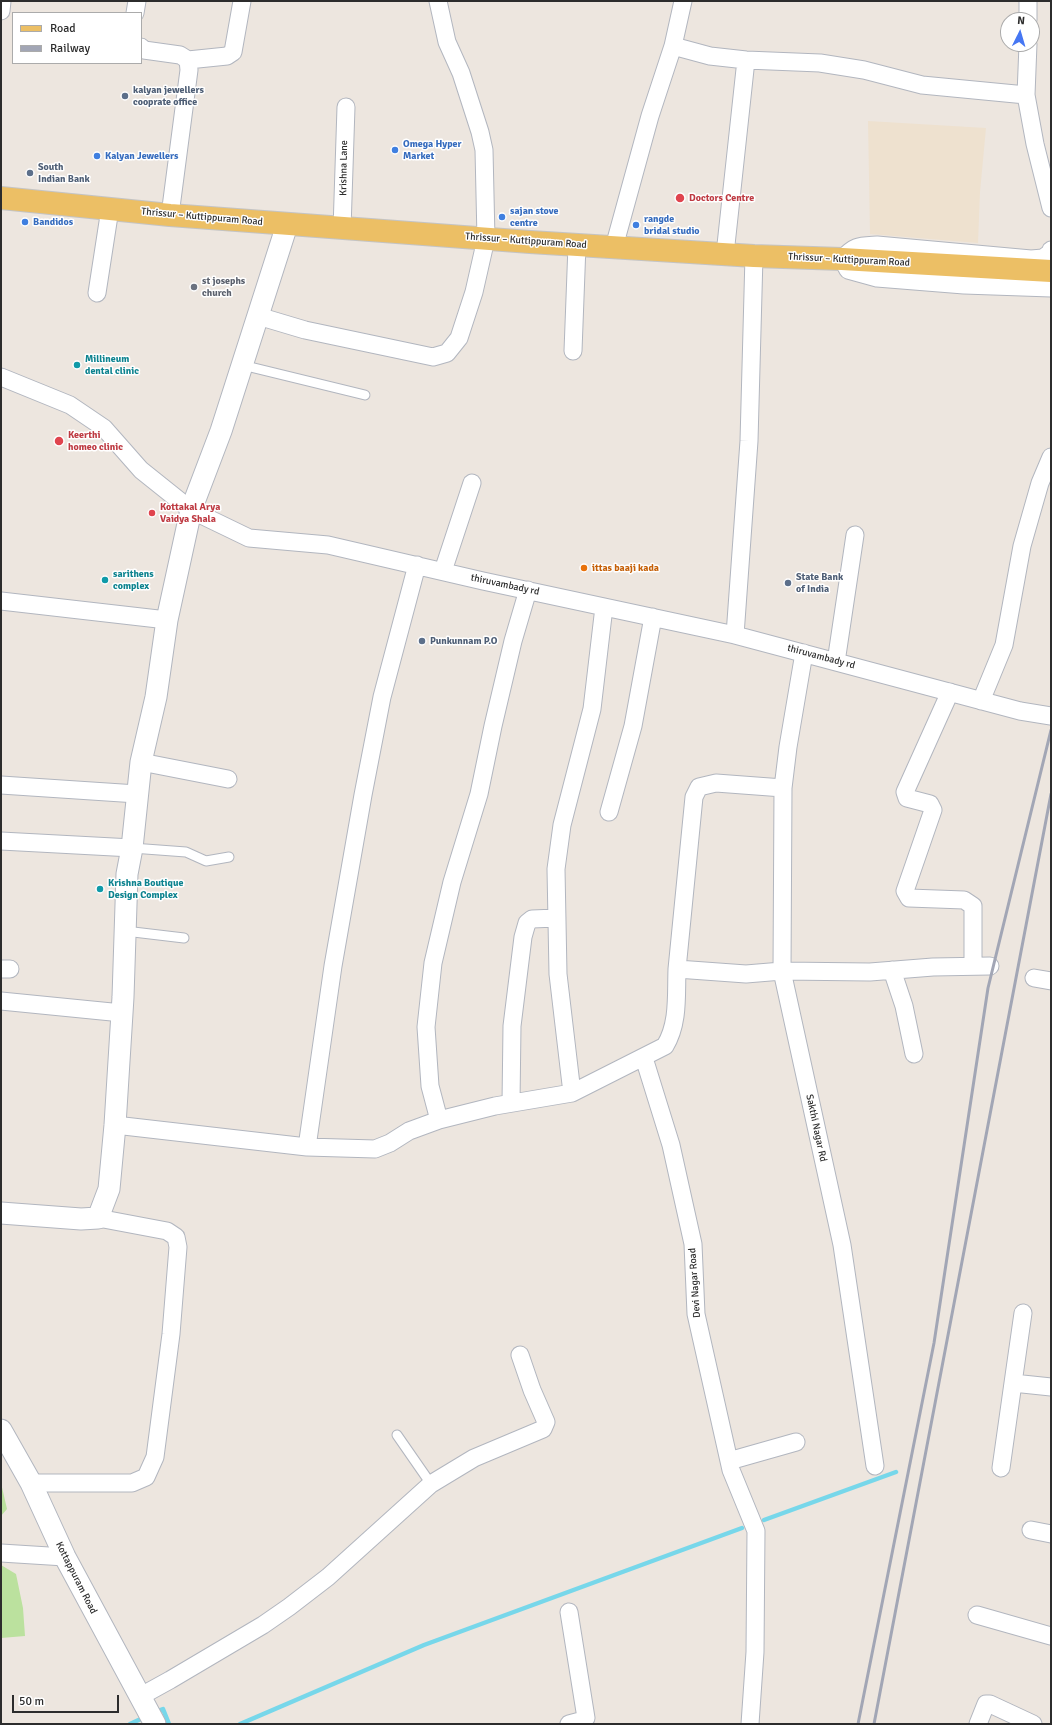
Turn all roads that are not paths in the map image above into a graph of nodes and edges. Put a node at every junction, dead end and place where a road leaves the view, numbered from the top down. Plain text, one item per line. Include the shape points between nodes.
1 (2, 1) edge
2 (137, 1) edge
3 (242, 1) edge
4 (438, 1) edge
5 (683, 1) edge
6 (1028, 1) edge
7 (1, 11) edge
8 (135, 12) edge
9 (1028, 12) edge
10 (673, 46) junction
11 (142, 48) edge
12 (1028, 52) edge
13 (188, 60) junction
14 (746, 60) junction
15 (1026, 95) junction
16 (346, 106) dead end
17 (1, 198) edge
18 (1051, 208) edge
19 (110, 209) junction
20 (170, 215) junction
21 (287, 225) junction
22 (342, 228) junction
23 (486, 238) junction
24 (577, 245) junction
25 (614, 247) junction
26 (725, 254) junction
27 (754, 256) junction
28 (1051, 257) edge
29 (842, 259) junction
30 (1051, 288) edge
31 (97, 293) dead end
32 (258, 316) junction
33 (573, 352) dead end
34 (242, 365) junction
35 (1, 377) edge
36 (364, 395) dead end
37 (1051, 457) edge
38 (472, 483) dead end
39 (191, 510) junction
40 (855, 535) dead end
41 (416, 565) junction
42 (443, 571) junction
43 (528, 590) junction
44 (1, 601) edge
45 (604, 607) junction
46 (653, 617) junction
47 (167, 620) junction
48 (735, 635) junction
49 (804, 653) junction
50 (836, 662) junction
51 (950, 692) junction
52 (981, 701) junction
53 (1051, 716) edge
54 (142, 762) junction
55 (228, 779) dead end
56 (1, 785) edge
57 (783, 788) junction
58 (137, 794) junction
59 (609, 812) dead end
60 (1, 841) edge
61 (132, 848) junction
62 (229, 857) dead end
63 (557, 918) junction
64 (125, 931) junction
65 (184, 938) dead end
66 (677, 969) junction
67 (892, 970) junction
68 (782, 971) junction
69 (1034, 978) dead end
70 (1051, 981) edge
71 (1, 1001) edge
72 (122, 1013) junction
73 (914, 1054) dead end
74 (644, 1058) junction
75 (572, 1093) junction
76 (511, 1103) junction
77 (439, 1120) junction
78 (115, 1125) junction
79 (307, 1146) junction
80 (1, 1213) edge
81 (98, 1218) junction
82 (1023, 1313) dead end
83 (520, 1355) dead end
84 (1013, 1383) junction
85 (1051, 1387) edge
86 (1, 1430) edge
87 (397, 1435) dead end
88 (796, 1442) dead end
89 (729, 1461) junction
90 (875, 1466) dead end
91 (1001, 1468) dead end
92 (31, 1483) junction
93 (431, 1484) junction
94 (1031, 1530) dead end
95 (1051, 1534) edge
96 (1, 1553) edge
97 (65, 1557) junction
98 (569, 1612) dead end
99 (977, 1615) dead end
100 (1051, 1636) edge
101 (150, 1713) edge
102 (569, 1724) edge
103 (750, 1724) edge
104 (978, 1724) edge
105 (1033, 1724) edge

1 - 7 street
2 - 8 street
3 - 13 street via 232,52 227,56
4 - 23 street via 448,42 461,73 484,150
5 - 10 street
6 - 9 street
10 - 14 street via 710,56
10 - 25 street via 650,116
11 - 13 street via 180,55
12 - 15 street
13 - 20 street via 189,70
14 - 15 street via 820,63 864,70 922,85
14 - 26 street
15 - 18 street
16 - 22 street, Krishna Lane
17 - 19 main road, Thrissur – Kuttippuram Road
19 - 20 main road, Thrissur – Kuttippuram Road
19 - 31 street
20 - 21 main road, Thrissur – Kuttippuram Road
21 - 22 main road, Thrissur – Kuttippuram Road
21 - 32 street
22 - 23 main road, Thrissur – Kuttippuram Road
23 - 24 main road, Thrissur – Kuttippuram Road
23 - 32 street via 474,292 459,338 447,353 433,357 306,330
24 - 25 main road, Thrissur – Kuttippuram Road
24 - 33 street
25 - 26 main road, Thrissur – Kuttippuram Road
26 - 27 main road, Thrissur – Kuttippuram Road
27 - 29 main road, Thrissur – Kuttippuram Road
27 - 48 street via 749,441
28 - 29 main road, Thrissur – Kuttippuram Road via 1022,269
28 - 29 street via 1031,258 877,245 851,249
29 - 30 street via 848,270 877,278
32 - 34 street
34 - 36 lane
34 - 39 street via 221,431
35 - 39 street, thiruvambady rd via 70,405 104,428 141,470
37 - 52 street via 1040,483 1022,546 1004,645
38 - 42 street
39 - 41 street, thiruvambady rd via 249,538 328,545
39 - 47 street
40 - 50 street
41 - 42 street, thiruvambady rd
41 - 79 street via 382,697 363,796 332,966
42 - 43 street, thiruvambady rd
43 - 45 street, thiruvambady rd
43 - 77 street via 513,641 479,794 452,882 433,963 426,1027 430,1086
44 - 47 street
45 - 46 street, thiruvambady rd
45 - 63 street via 592,709 562,825 556,869
46 - 48 street, thiruvambady rd
46 - 59 street via 633,726
47 - 54 street via 156,697
48 - 49 street, thiruvambady rd
49 - 50 street, thiruvambady rd
49 - 57 street, Sakthi Nagar Rd
50 - 51 street, thiruvambady rd
51 - 52 street, thiruvambady rd
51 - 67 street via 905,792 907,798 930,804 933,810 905,891 909,898 964,900 973,906 982,966
52 - 53 street, thiruvambady rd
54 - 55 street
54 - 58 street
56 - 58 street
57 - 66 street via 716,782 699,787 694,797
57 - 68 street, Sakthi Nagar Rd
58 - 61 street
60 - 61 street
61 - 62 lane via 186,852 206,861
61 - 64 street via 127,874
63 - 75 street via 558,974
63 - 76 street via 532,919 527,923 523,937 512,1026
64 - 65 lane
64 - 72 street
66 - 68 street via 746,974
66 - 74 street via 676,1017 671,1037 665,1046
67 - 68 street
67 - 73 street via 904,1006
68 - 90 street, Sakthi Nagar Rd via 842,1245
69 - 70 street
71 - 72 street
72 - 78 street
74 - 75 street
74 - 89 street, Devi Nagar Road via 671,1144 693,1244 696,1314
75 - 76 street
76 - 77 street
77 - 79 street via 409,1131 375,1149
78 - 79 street
78 - 81 street via 109,1189
80 - 81 street
81 - 92 street via 167,1231 176,1237 178,1247 171,1334 155,1457 146,1477 132,1483
82 - 84 street
83 - 93 street via 546,1426 527,1437 474,1458
84 - 85 street
84 - 91 street
86 - 92 street, Kottappuram Road
87 - 93 lane
88 - 89 street
89 - 103 street, Devi Nagar Road via 756,1531 755,1652
92 - 97 street, Kottappuram Road
93 - 101 street via 328,1577 289,1607 170,1680
94 - 95 street
96 - 97 street
97 - 101 street, Kottappuram Road
98 - 102 street via 586,1718
99 - 100 street
104 - 105 street via 986,1704 990,1704

